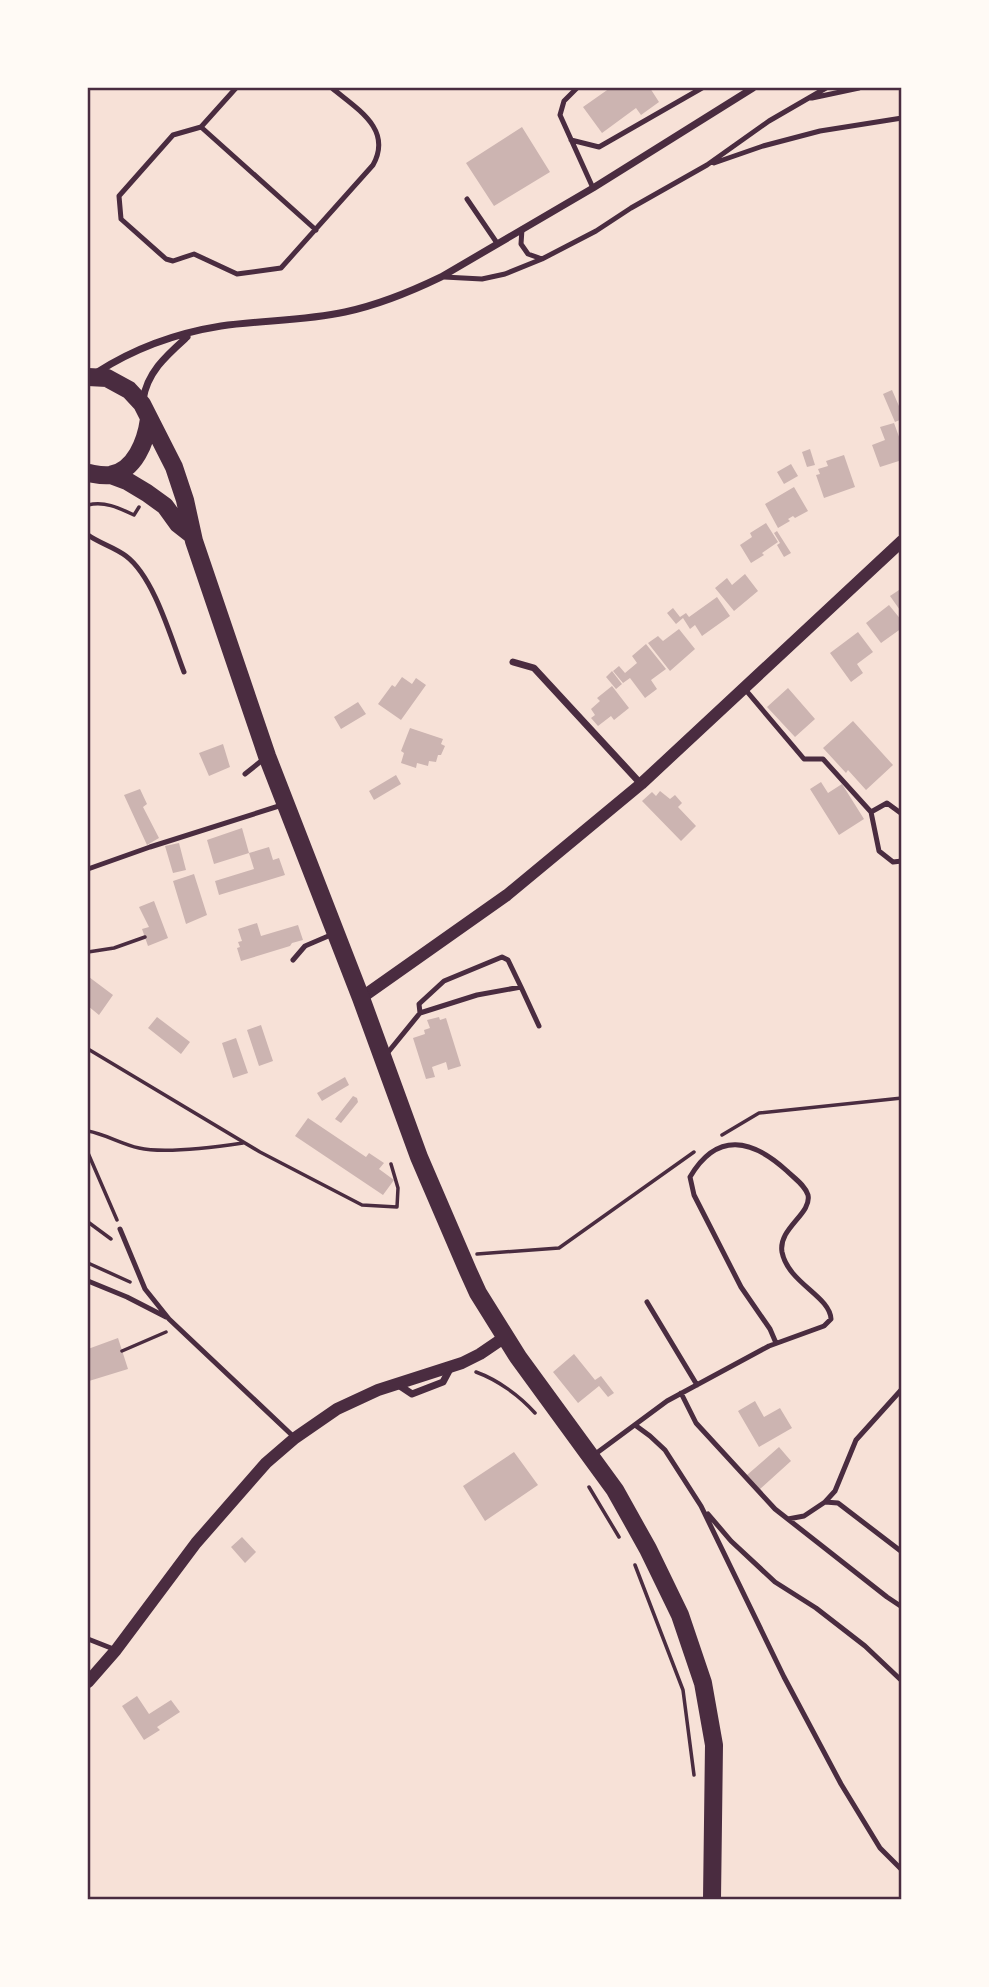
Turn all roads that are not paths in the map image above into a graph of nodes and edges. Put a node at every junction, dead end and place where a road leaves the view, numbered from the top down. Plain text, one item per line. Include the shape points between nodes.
1 (236, 88) edge
2 (332, 88) edge
3 (577, 88) edge
4 (702, 88) edge
5 (753, 88) edge
6 (826, 88) edge
7 (859, 88) edge
8 (805, 100) junction
9 (901, 118) edge
10 (201, 127) junction
11 (571, 140) junction
12 (707, 165) junction
13 (593, 188) junction
14 (467, 199) dead end
15 (522, 228) junction
16 (316, 230) junction
17 (497, 243) junction
18 (542, 259) junction
19 (440, 277) junction
20 (190, 334) junction
21 (89, 377) edge
22 (145, 412) junction
23 (88, 473) edge
24 (111, 475) junction
25 (88, 535) edge
26 (192, 535) junction
27 (901, 541) edge
28 (513, 662) dead end
29 (184, 671) dead end
30 (744, 688) junction
31 (267, 755) junction
32 (244, 774) dead end
33 (641, 784) junction
34 (285, 804) junction
35 (871, 813) junction
36 (901, 814) edge
37 (901, 861) edge
38 (88, 869) edge
39 (336, 933) junction
40 (293, 960) dead end
41 (521, 987) junction
42 (361, 998) junction
43 (420, 1013) junction
44 (539, 1026) dead end
45 (383, 1059) junction
46 (120, 1229) road end
47 (88, 1281) edge
48 (647, 1302) dead end
49 (169, 1318) junction
50 (505, 1337) junction
51 (776, 1343) junction
52 (697, 1385) junction
53 (901, 1389) edge
54 (681, 1393) junction
55 (635, 1425) junction
56 (295, 1438) junction
57 (592, 1456) junction
58 (825, 1502) junction
59 (701, 1506) junction
60 (788, 1519) junction
61 (901, 1552) edge
62 (901, 1607) edge
63 (88, 1639) edge
64 (116, 1650) junction
65 (901, 1681) edge
66 (88, 1682) edge
67 (901, 1870) edge
68 (712, 1899) edge

1 - 10 lane
2 - 16 lane via 376,128 380,153
3 - 11 lane via 564,101 560,115
4 - 11 lane via 599,147
5 - 13 street
6 - 8 lane
7 - 8 lane
8 - 12 lane
9 - 12 lane via 820,131
10 - 16 lane
10 - 16 lane via 173,135 119,196 121,219 160,254 173,261 194,254 237,274 281,268
11 - 13 lane
12 - 18 lane
13 - 15 street
14 - 17 lane
15 - 17 street
15 - 18 lane via 521,244 528,254
17 - 19 street
18 - 19 lane via 505,274
19 - 20 street via 381,303 344,312
20 - 21 street via 118,359
20 - 22 street via 156,367 146,386
21 - 22 highway via 107,378 129,390
22 - 24 highway via 147,434 141,448
22 - 26 highway via 174,467
23 - 24 highway
24 - 26 highway via 148,493
25 - 29 lane via 126,556 143,575
26 - 31 highway
27 - 30 street
28 - 33 street via 534,668
30 - 33 street
30 - 35 lane via 804,758 823,759
31 - 32 lane
31 - 34 highway
33 - 42 street via 507,895
34 - 38 lane
34 - 39 highway
35 - 36 lane via 887,803
35 - 37 lane via 879,851 893,862
39 - 40 lane via 305,946
39 - 42 highway
41 - 43 lane
41 - 43 lane via 502,957 444,981 419,1004
41 - 44 lane
42 - 45 highway
43 - 45 lane
45 - 50 highway via 468,1271
46 - 49 lane via 145,1289
47 - 49 lane
48 - 52 lane
49 - 56 lane
50 - 56 street via 480,1354 337,1409
50 - 57 highway
51 - 51 lane via 824,1326 831,1319 826,1304 799,1282 782,1252 783,1240 808,1202 807,1193 762,1152 728,1144 699,1162 690,1177 694,1195
51 - 52 lane
52 - 54 lane
53 - 58 lane via 856,1440 835,1491
54 - 55 lane
54 - 60 lane via 696,1423
55 - 57 lane
55 - 59 lane via 665,1450
56 - 64 street via 196,1543
57 - 68 highway via 648,1549 680,1615 703,1683 714,1745
58 - 60 lane via 804,1516
58 - 61 lane via 838,1503
59 - 65 lane via 775,1582 866,1646
59 - 67 lane via 841,1784 880,1849
60 - 62 lane
63 - 64 lane
64 - 66 street

